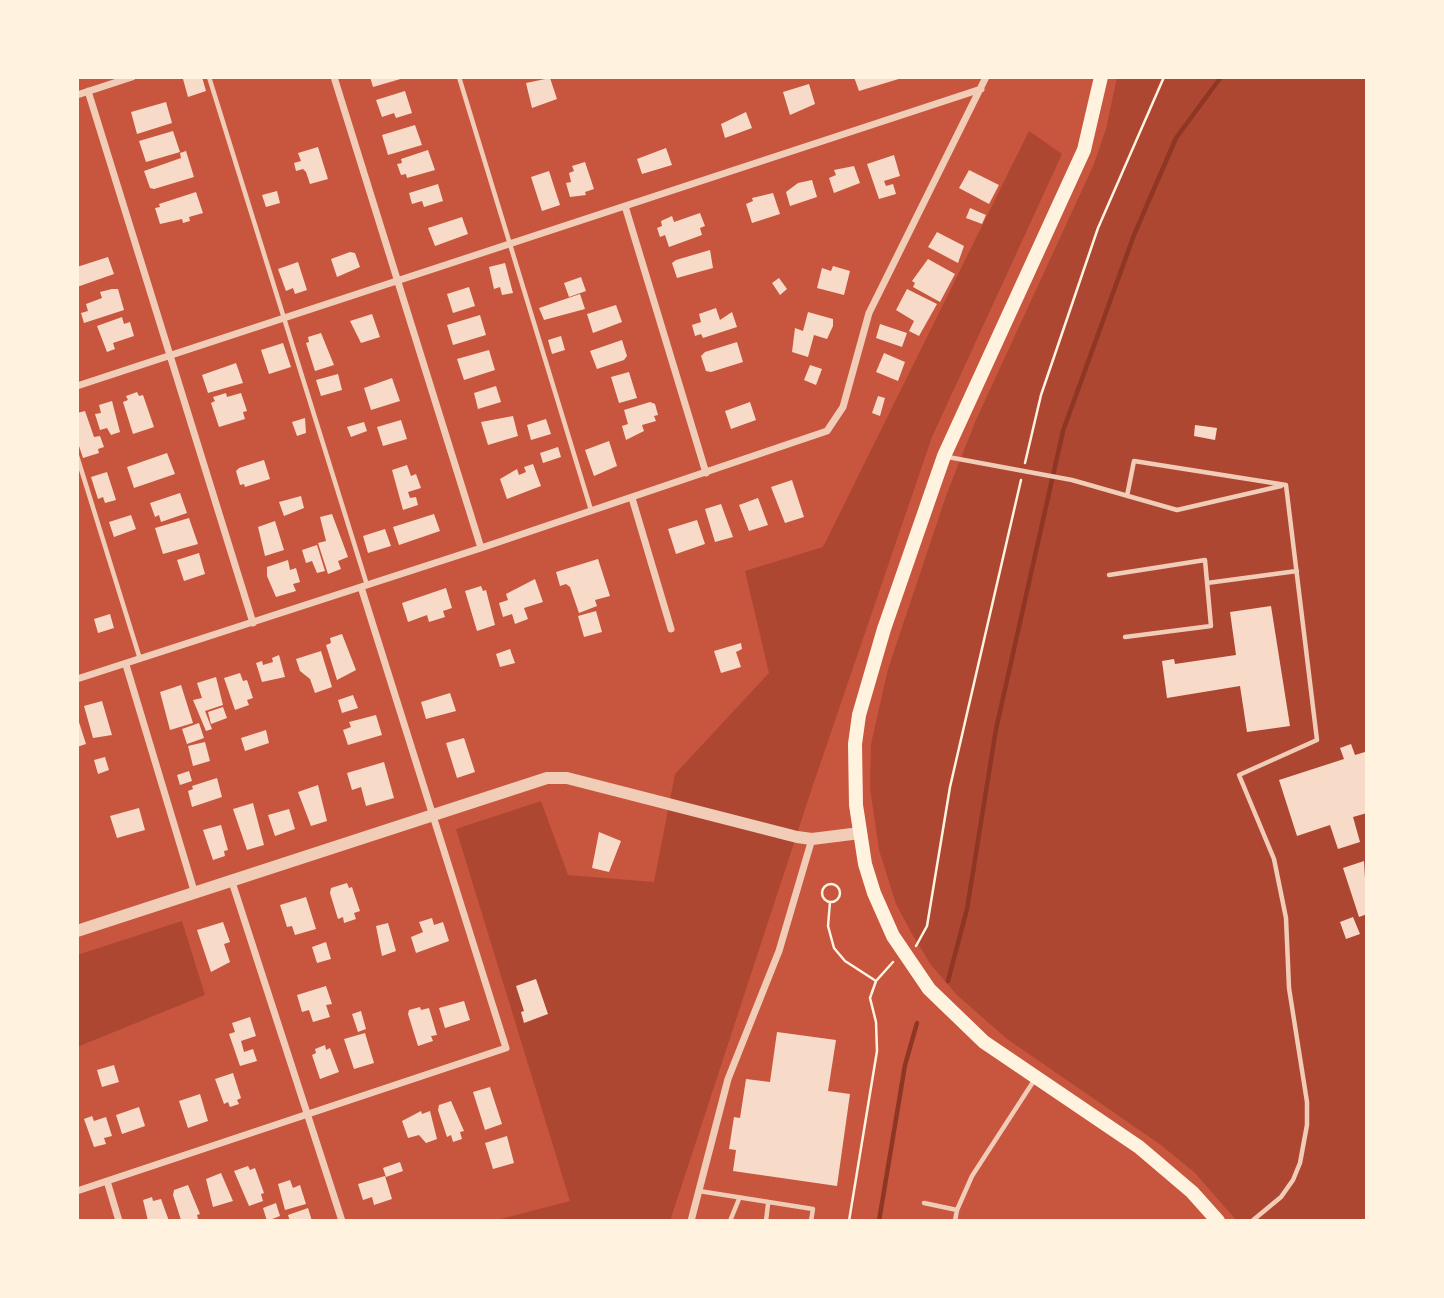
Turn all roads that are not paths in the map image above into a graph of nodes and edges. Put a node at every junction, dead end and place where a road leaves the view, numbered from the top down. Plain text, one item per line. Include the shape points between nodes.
1 (132, 77) edge
2 (209, 77) edge
3 (334, 77) edge
4 (459, 77) edge
5 (986, 77) edge
6 (1101, 77) edge
7 (981, 89) junction
8 (88, 91) junction
9 (77, 95) edge
10 (625, 206) junction
11 (512, 242) junction
12 (396, 280) junction
13 (282, 318) junction
14 (171, 356) junction
15 (77, 386) edge
16 (77, 456) edge
17 (944, 456) junction
18 (706, 473) junction
19 (1286, 485) junction
20 (1127, 496) junction
21 (632, 498) junction
22 (592, 511) junction
23 (481, 548) junction
24 (1297, 571) junction
25 (1109, 575) dead end
26 (1207, 583) junction
27 (364, 586) junction
28 (253, 623) junction
29 (671, 629) dead end
30 (1125, 638) dead end
31 (140, 660) junction
32 (125, 665) junction
33 (77, 679) edge
34 (432, 817) junction
35 (860, 833) junction
36 (812, 839) junction
37 (232, 883) junction
38 (195, 894) junction
39 (77, 931) edge
40 (1036, 1078) junction
41 (309, 1116) junction
42 (107, 1181) junction
43 (77, 1191) edge
44 (698, 1191) junction
45 (739, 1199) junction
46 (924, 1203) dead end
47 (768, 1204) junction
48 (957, 1210) junction
49 (119, 1221) edge
50 (342, 1221) edge
51 (691, 1221) edge
52 (730, 1221) edge
53 (766, 1221) edge
54 (811, 1221) edge
55 (955, 1221) edge
56 (1218, 1221) edge
57 (1252, 1221) edge

1 - 8 street
2 - 13 lane
3 - 12 street
4 - 11 lane
5 - 7 street
6 - 17 main road via 1084,150
7 - 10 street
7 - 18 street via 869,313 843,407 832,426 818,435
8 - 9 street
8 - 14 street
10 - 11 street
10 - 18 street
11 - 12 street
11 - 22 lane
12 - 13 street
12 - 23 street
13 - 14 street
13 - 27 lane
14 - 15 street
14 - 28 street
16 - 31 lane
17 - 20 lane via 1072,480
17 - 35 main road via 859,715 855,777
18 - 21 street
19 - 20 lane via 1177,509
19 - 20 lane via 1133,461
19 - 24 lane
21 - 22 street
21 - 29 street
22 - 23 street
23 - 27 street
24 - 26 lane
24 - 57 lane via 1317,740 1239,775 1275,859 1286,918 1289,988 1307,1125 1293,1181 1281,1198
25 - 26 lane via 1205,560
26 - 30 lane via 1211,626
27 - 28 street
27 - 34 street
28 - 31 street
31 - 32 street
32 - 33 street
32 - 38 street
34 - 36 street via 540,780 567,778
34 - 37 street
34 - 41 street via 506,1048
35 - 36 street
35 - 40 main road via 874,892 911,964 966,1027
36 - 44 street via 779,951 728,1079
37 - 38 street
37 - 41 street
38 - 39 street
40 - 48 lane via 972,1176
40 - 56 main road via 1139,1147
41 - 42 street
41 - 50 street
42 - 43 street
42 - 49 street
44 - 45 lane
44 - 51 street
45 - 47 lane
45 - 52 lane
46 - 48 lane
47 - 53 lane
47 - 54 lane via 813,1209
48 - 55 lane

